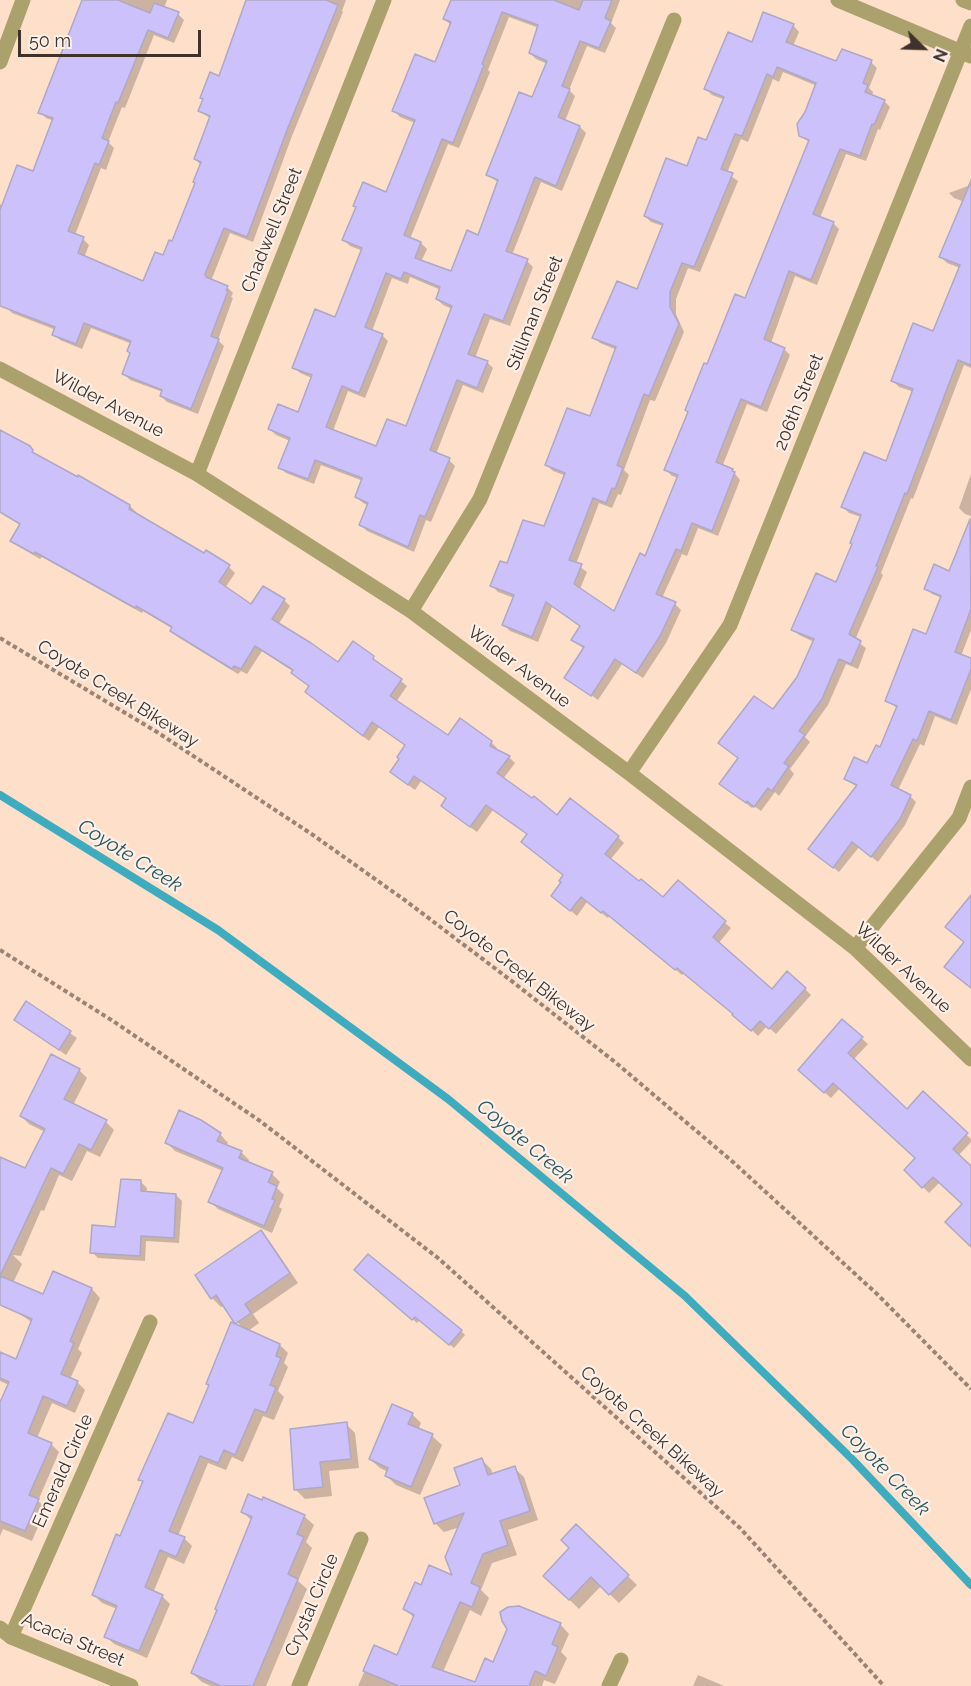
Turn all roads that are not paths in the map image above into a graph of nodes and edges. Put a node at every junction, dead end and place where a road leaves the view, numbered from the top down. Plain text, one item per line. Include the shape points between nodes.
1 (23, 0) edge
2 (384, 0) edge
3 (838, 0) edge
4 (963, 0) edge
5 (971, 3) edge
6 (674, 20) dead end
7 (971, 26) edge
8 (966, 54) edge
9 (0, 62) edge
10 (0, 369) edge
11 (196, 474) junction
12 (411, 611) junction
13 (629, 773) junction
14 (971, 787) edge
15 (855, 948) junction
16 (971, 1059) edge
17 (150, 1322) dead end
18 (361, 1539) dead end
19 (6, 1633) edge
20 (621, 1660) dead end
21 (131, 1686) edge
22 (299, 1686) edge
23 (609, 1686) edge

1 - 9 street
2 - 11 street, Chadwell Street
3 - 8 street
4 - 5 street
6 - 12 street, Stillman Street via 480,499
7 - 8 street, 206th Street
8 - 13 street, 206th Street via 730,626
10 - 11 street, Wilder Avenue
11 - 12 street, Wilder Avenue
12 - 13 street, Wilder Avenue
13 - 15 street, Wilder Avenue
14 - 15 street via 959,818
15 - 16 street, Wilder Avenue
17 - 19 street, Emerald Circle
18 - 22 street, Crystal Circle
19 - 21 street, Acacia Street
20 - 23 street

